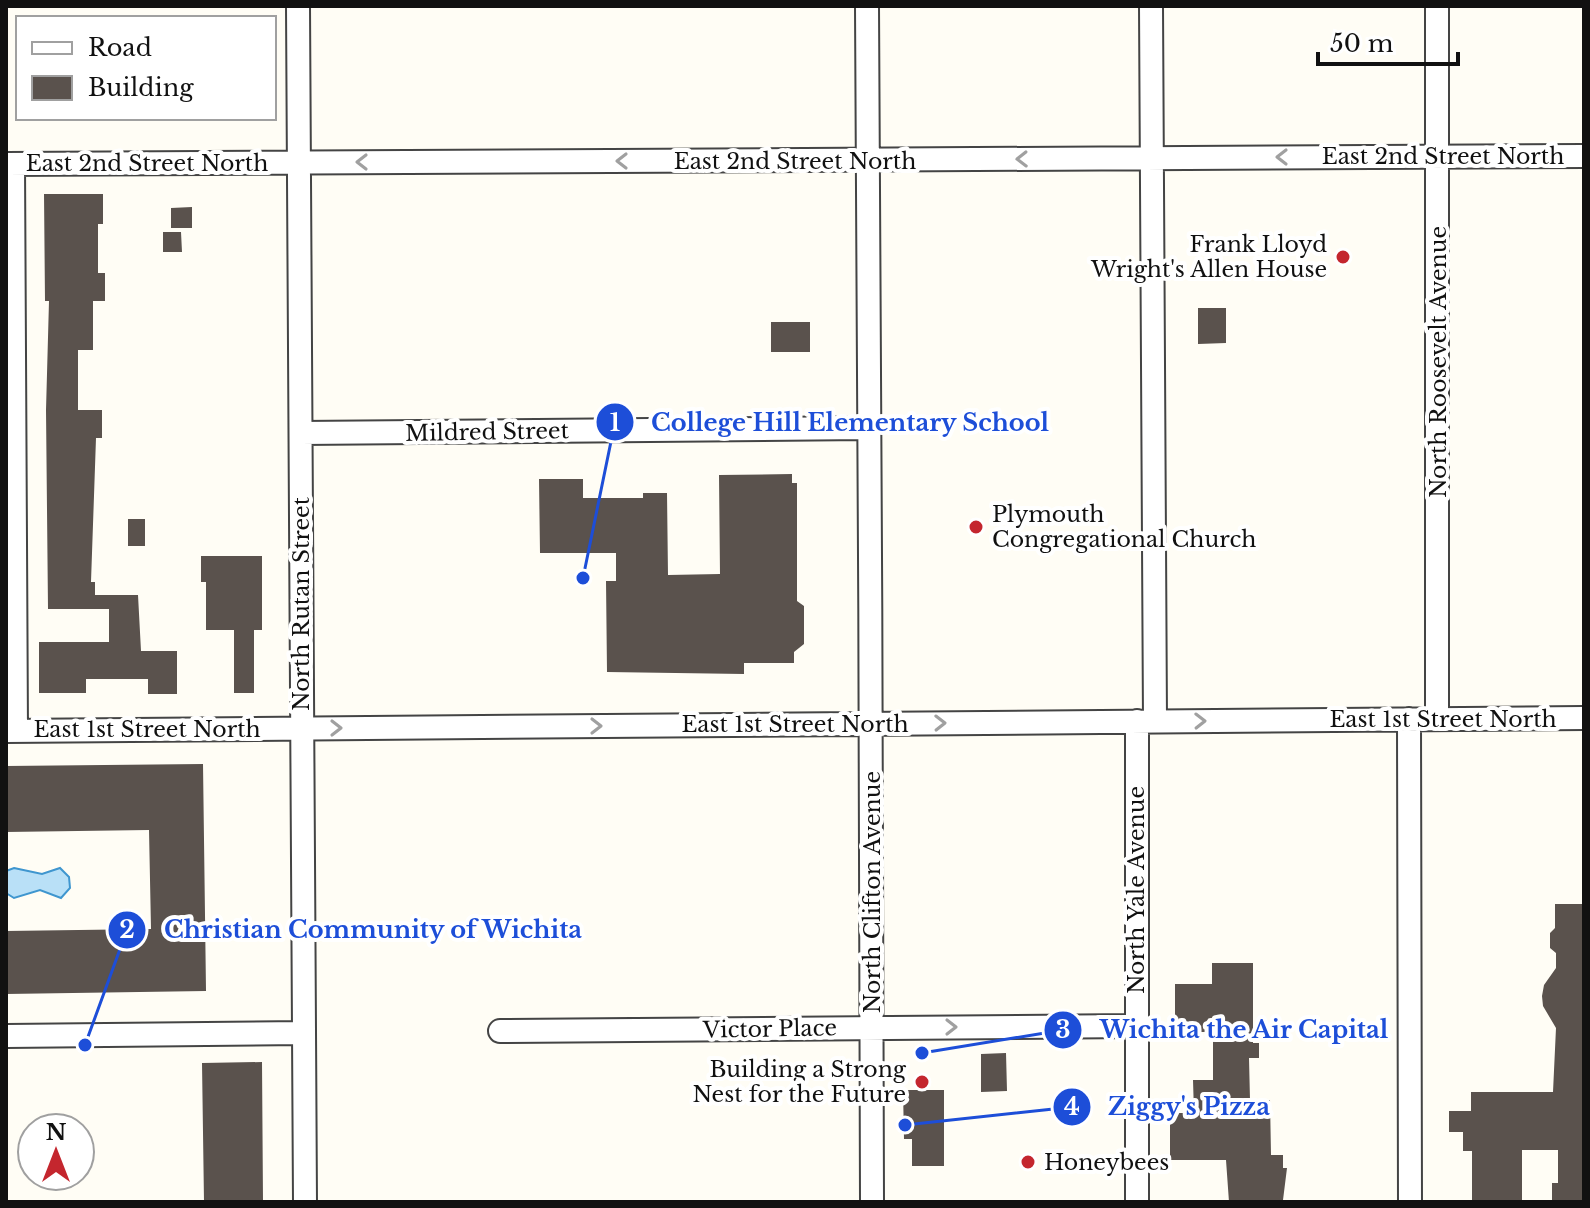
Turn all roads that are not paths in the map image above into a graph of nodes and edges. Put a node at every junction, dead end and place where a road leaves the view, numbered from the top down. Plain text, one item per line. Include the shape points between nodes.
1 (298, 6) edge
2 (867, 6) edge
3 (1151, 6) edge
4 (1437, 6) edge
5 (1438, 156) junction
6 (1584, 156) edge
7 (1153, 158) junction
8 (867, 161) junction
9 (300, 162) junction
10 (9, 164) edge
11 (866, 428) junction
12 (301, 433) junction
13 (1584, 718) edge
14 (1409, 719) junction
15 (1437, 719) junction
16 (1146, 721) junction
17 (871, 723) junction
18 (301, 728) junction
19 (11, 731) edge
20 (1135, 1026) junction
21 (873, 1027) junction
22 (500, 1031) dead end
23 (303, 1033) junction
24 (6, 1036) edge
25 (305, 1202) edge
26 (872, 1202) edge
27 (1137, 1202) edge
28 (1410, 1202) edge

1 - 9 street, North Rutan Street
2 - 8 street, North Clifton Avenue
3 - 7 street, North Yale Avenue
4 - 5 street, North Roosevelt Avenue
5 - 6 street, East 2nd Street North
5 -> 7 street, East 2nd Street North
5 - 15 street, North Roosevelt Avenue
7 -> 8 street, East 2nd Street North
7 - 16 street, North Yale Avenue
8 -> 9 street, East 2nd Street North
8 - 11 street, North Clifton Avenue
9 - 10 street, East 2nd Street North
9 - 12 street, North Rutan Street
10 - 19 street
11 - 12 street, Mildred Street
11 - 17 street, North Clifton Avenue
12 - 18 street, North Rutan Street
13 - 15 street, East 1st Street North
14 - 15 street, East 1st Street North
16 -> 14 street, East 1st Street North
14 - 28 street
17 -> 16 street, East 1st Street North
16 - 20 street, North Yale Avenue
18 -> 17 street, East 1st Street North
17 - 21 street, North Clifton Avenue
18 - 19 street, East 1st Street North
18 - 23 street, North Rutan Street
21 -> 20 street, Victor Place
20 - 27 street, North Yale Avenue
21 - 22 street, Victor Place
21 - 26 street, North Clifton Avenue
23 - 24 street
23 - 25 street, North Rutan Street

